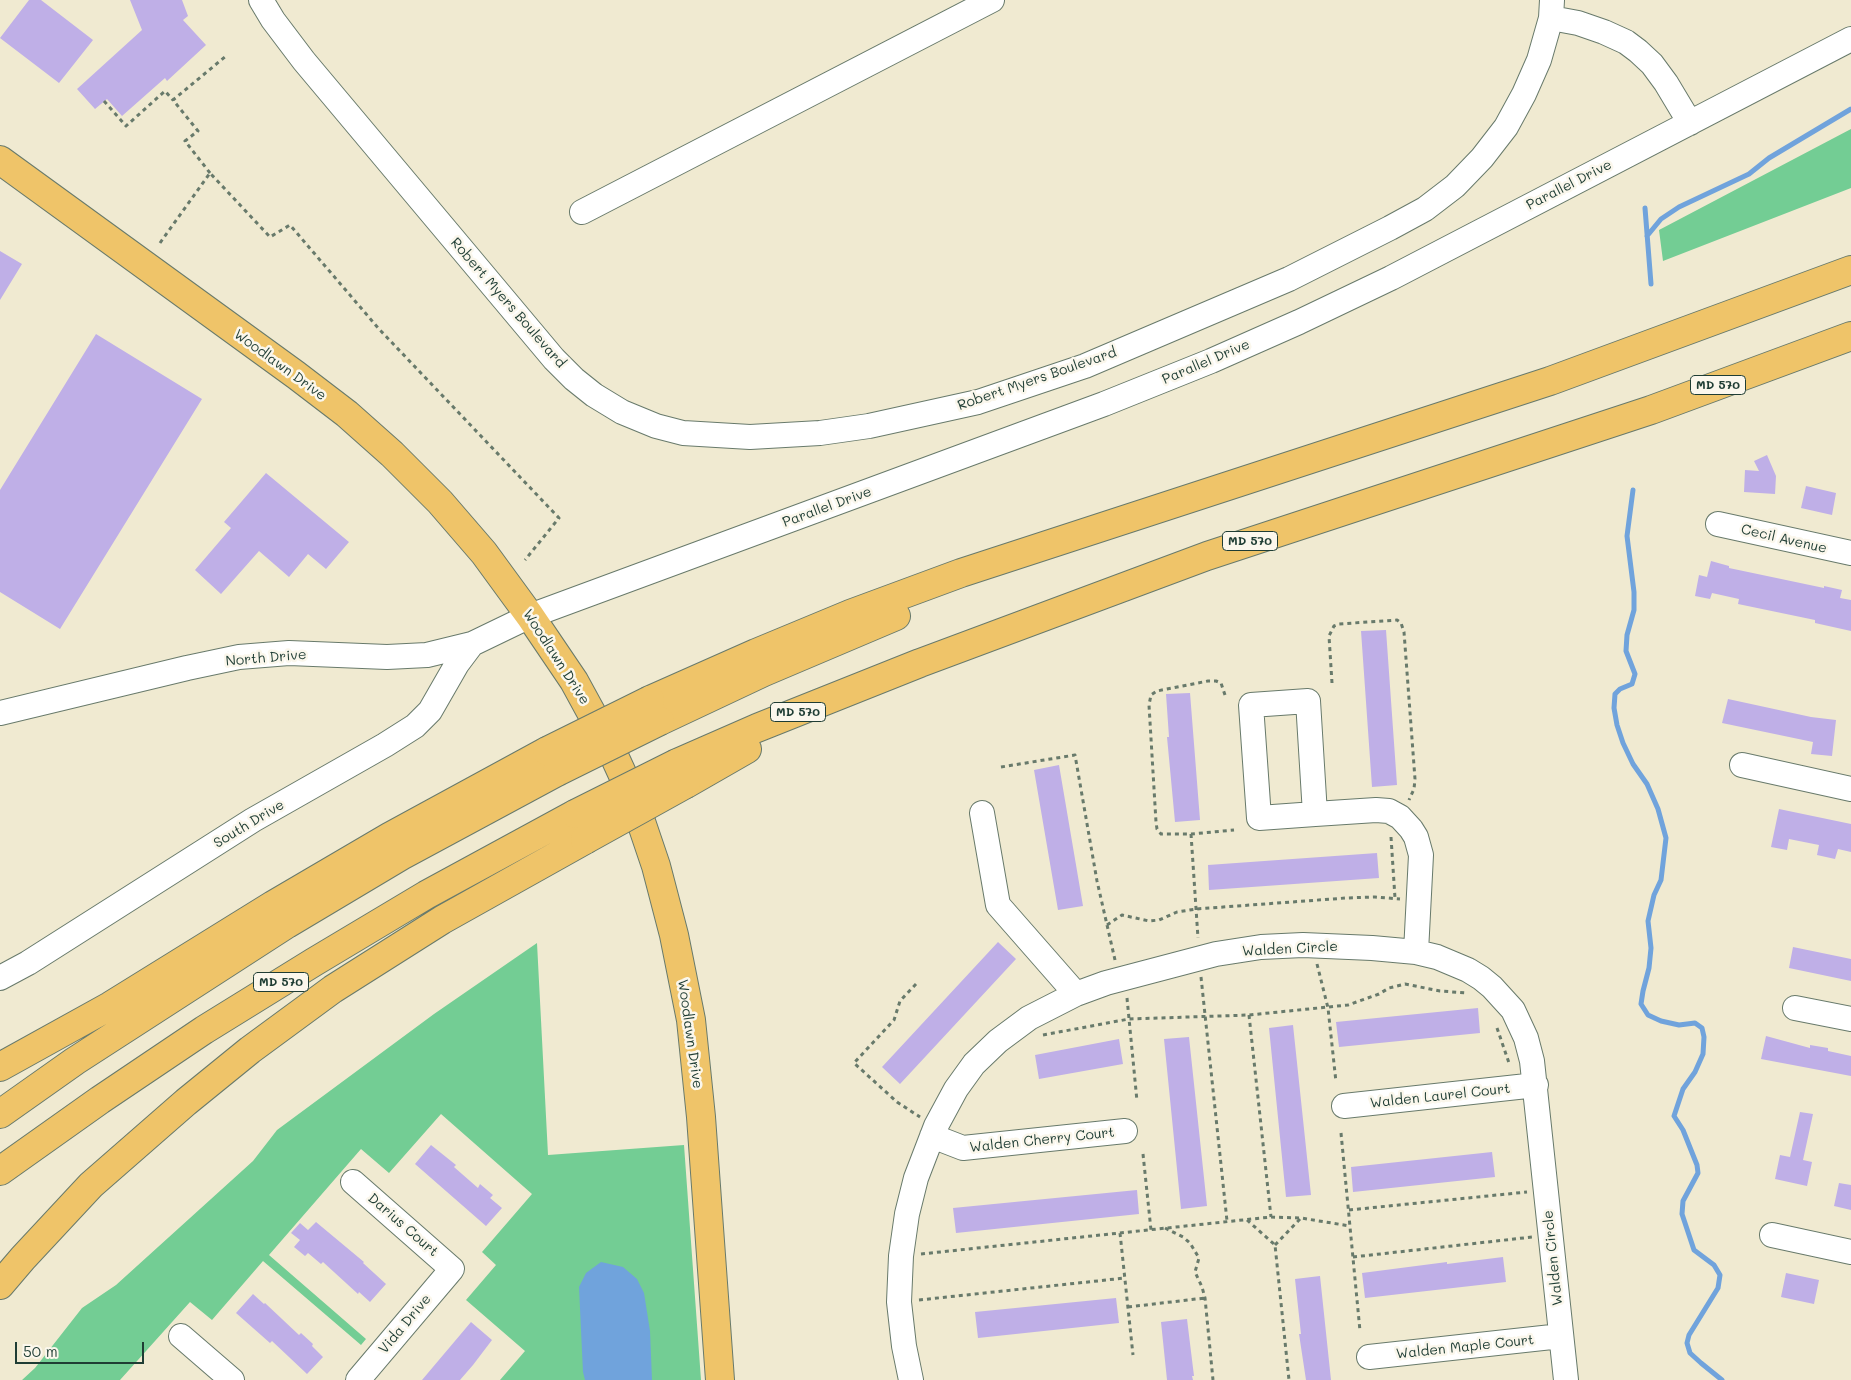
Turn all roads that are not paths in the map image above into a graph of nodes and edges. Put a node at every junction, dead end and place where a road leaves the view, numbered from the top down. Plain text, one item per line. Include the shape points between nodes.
1 (261, 0) edge
2 (992, 0) edge
3 (1551, 9) edge
4 (1851, 39) edge
5 (1690, 123) junction
6 (0, 160) edge
7 (582, 212) dead end
8 (1851, 270) edge
9 (1851, 336) edge
10 (1718, 524) dead end
11 (1851, 553) edge
12 (530, 616) junction
13 (472, 644) junction
14 (0, 713) edge
15 (552, 762) junction
16 (1742, 765) dead end
17 (682, 773) junction
18 (1851, 789) edge
19 (982, 813) dead end
20 (1315, 814) junction
21 (1416, 952) junction
22 (0, 978) edge
23 (1076, 994) junction
24 (1795, 1008) dead end
25 (1851, 1019) edge
26 (0, 1067) edge
27 (1536, 1086) junction
28 (1344, 1106) dead end
29 (0, 1114) edge
30 (927, 1127) junction
31 (1124, 1131) dead end
32 (0, 1171) edge
33 (353, 1182) dead end
34 (1772, 1235) dead end
35 (1851, 1252) edge
36 (452, 1269) joint
37 (0, 1285) edge
38 (181, 1336) dead end
39 (1562, 1336) junction
40 (1369, 1357) dead end
41 (232, 1380) edge
42 (358, 1380) edge
43 (720, 1380) edge
44 (911, 1380) edge
45 (1566, 1380) edge

1 - 3 street, Robert Myers Boulevard via 304,61 574,379 594,396 656,426 683,433 750,437 869,426 978,402 1094,363 1289,279 1390,228 1425,209 1455,186 1506,127 1539,60
2 - 7 street
3 - 5 street via 1626,42 1638,51 1666,82
4 - 5 street, Parallel Drive
5 - 12 street, Parallel Drive via 1391,278 1211,361 1104,404
6 - 12 main road, Woodlawn Drive via 347,414 440,502 484,553
8 - 15 main road, bridge via 1550,381 1202,494 764,672 655,711
9 - 17 main road, MD 570 via 1651,410 1207,556 920,663 757,728
10 - 11 street, Cecil Avenue
12 - 13 street, North Drive
12 - 43 main road, Woodlawn Drive via 574,681 632,795 656,866 674,935 691,1020 696,1068
13 - 14 street, North Drive via 427,655 387,657 289,653 240,657
13 - 22 street, South Drive via 456,664 430,710 415,726 253,820
15 - 26 main road via 381,842 110,1006
15 - 29 main road via 410,852 286,924 75,1061
16 - 18 street
17 - 32 main road, MD 570, bridge via 575,814 426,895 156,1062
17 - 37 main road, bridge via 585,840 442,920 333,989 250,1050 91,1186
19 - 23 street via 998,905
20 - 20 street via 1308,701 1251,705 1259,818
20 - 21 street via 1389,811 1400,816 1411,829 1420,856
21 - 23 street, Walden Circle via 1326,945 1261,947 1216,954 1122,978
21 - 27 street, Walden Circle via 1468,970 1492,987 1513,1010 1526,1038
23 - 30 street, Walden Circle via 1029,1018 984,1053 942,1112
24 - 25 street
27 - 28 street, Walden Laurel Court
27 - 39 street, Walden Circle
30 - 31 street, Walden Cherry Court via 964,1148
30 - 44 street, Walden Circle via 911,1197 899,1277 900,1321
33 - 36 street, Darius Court
34 - 35 street
36 - 42 street, Vida Drive
38 - 41 street
39 - 40 street, Walden Maple Court
39 - 45 street, Walden Circle

